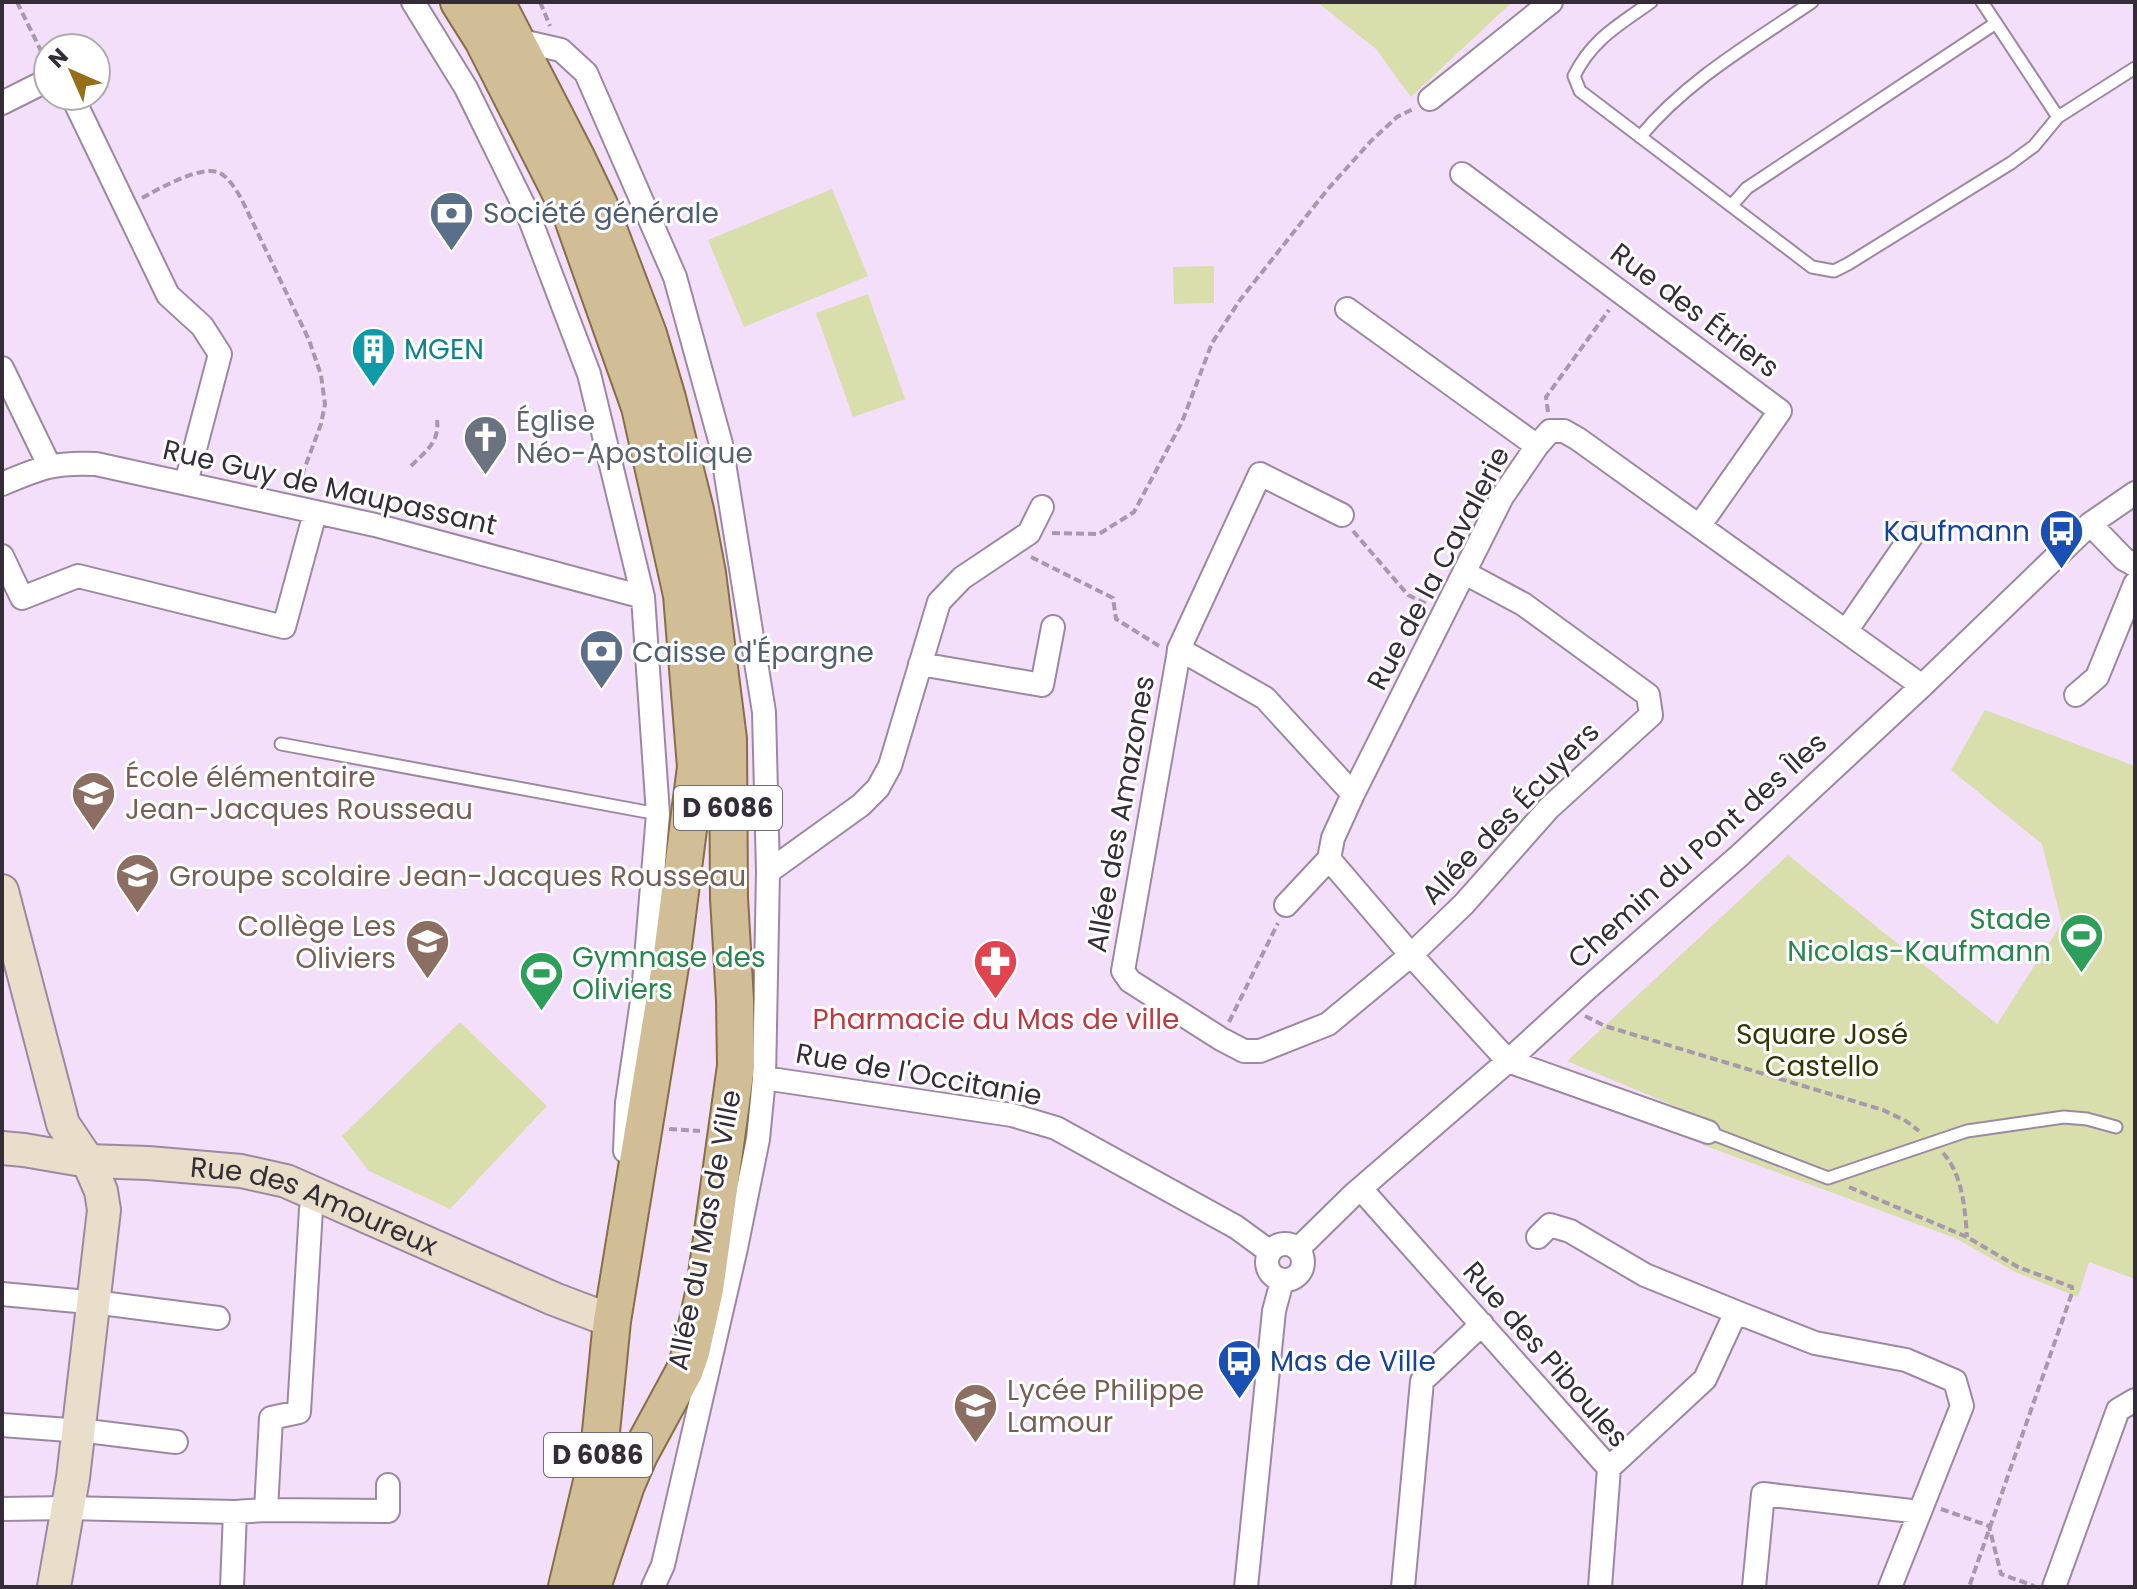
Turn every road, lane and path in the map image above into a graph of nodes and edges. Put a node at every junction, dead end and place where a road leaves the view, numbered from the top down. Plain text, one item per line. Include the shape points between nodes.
1 (17, 2) edge
2 (413, 2) edge
3 (459, 2) edge
4 (496, 2) edge
5 (1551, 2) edge
6 (1651, 2) edge
7 (1812, 2) edge
8 (1982, 2) edge
9 (1996, 23) junction
10 (32, 32) edge
11 (517, 40) junction
12 (2135, 68) edge
13 (32, 88) edge
14 (1430, 99) joint
15 (2, 103) edge
16 (80, 112) edge
17 (2058, 117) junction
18 (1640, 137) junction
19 (1462, 174) dead end
20 (124, 206) junction
21 (1731, 206) junction
22 (1622, 293) junction
23 (1347, 309) dead end
24 (2, 368) edge
25 (437, 420) dead end
26 (1544, 438) junction
27 (49, 465) junction
28 (411, 466) dead end
29 (186, 483) junction
30 (2, 484) edge
31 (2135, 493) edge
32 (290, 507) junction
33 (1042, 507) dead end
34 (315, 513) junction
35 (1342, 515) joint
36 (2090, 524) junction
37 (1700, 525) junction
38 (1913, 534) dead end
39 (1020, 539) junction
40 (2, 556) edge
41 (2135, 565) edge
42 (1465, 573) junction
43 (2135, 584) edge
44 (643, 597) junction
45 (1445, 613) junction
46 (1053, 627) dead end
47 (1846, 631) junction
48 (1178, 653) junction
49 (920, 664) junction
50 (1922, 686) junction
51 (2076, 695) dead end
52 (281, 744) dead end
53 (1353, 794) junction
54 (658, 814) junction
55 (1329, 859) junction
56 (768, 872) junction
57 (2, 891) edge
58 (1286, 905) joint
59 (7, 924) edge
60 (1411, 955) junction
61 (1589, 987) junction
62 (1221, 1039) junction
63 (1508, 1061) junction
64 (764, 1078) junction
65 (2116, 1127) dead end
66 (1708, 1132) joint
67 (728, 1133) junction
68 (1934, 1142) junction
69 (668, 1144) dead end
70 (2, 1148) edge
71 (88, 1161) junction
72 (1828, 1178) junction
73 (1361, 1189) junction
74 (317, 1194) junction
75 (1538, 1237) dead end
76 (1967, 1237) junction
77 (1298, 1249) junction
78 (1270, 1252) junction
79 (1282, 1281) junction
80 (2, 1294) edge
81 (94, 1304) junction
82 (1736, 1312) junction
83 (218, 1318) dead end
84 (612, 1321) junction
85 (1482, 1324) junction
86 (2135, 1400) edge
87 (2, 1425) edge
88 (78, 1431) junction
89 (176, 1442) dead end
90 (1609, 1468) junction
91 (388, 1485) dead end
92 (1922, 1507) junction
93 (67, 1508) junction
94 (2, 1509) edge
95 (266, 1510) junction
96 (235, 1512) junction
97 (1989, 1526) junction
98 (54, 1587) edge
99 (232, 1587) edge
100 (567, 1587) edge
101 (592, 1587) edge
102 (653, 1587) edge
103 (1246, 1587) edge
104 (1403, 1587) edge
105 (1600, 1587) edge
106 (1754, 1587) edge
107 (1890, 1587) edge
108 (1969, 1587) edge
109 (2036, 1587) edge
110 (2054, 1587) edge

1 - 10 path
2 - 44 street via 466,88 528,214 589,374
3 - 84 main road, D 6086 via 571,213 640,407 682,595 696,767 672,954
4 - 11 main road, D 6086
5 - 14 street
6 - 18 lane via 1599,40 1574,76 1580,91
7 - 18 lane via 1693,84
8 - 9 lane
9 - 17 lane
9 - 21 lane via 1747,188
11 - 56 street, Allée du Mas de Ville via 561,50 586,73 675,277 721,444 764,712
11 - 67 main road, D 6086 via 599,205 623,266 667,398 695,510 728,739 736,1066
12 - 17 lane
13 - 15 street
14 - 39 path via 1397,117 1371,141 1240,300 1212,343 1182,422 1134,512 1099,534
16 - 20 street
17 - 21 lane via 2011,163 1834,271 1812,267
18 - 21 lane
19 - 22 street, Rue des Étriers
20 - 29 street via 168,295 202,326 220,354
20 - 32 path via 206,171 220,173 241,198 321,375 321,424
22 - 26 path via 1546,397
22 - 37 street, Rue des Étriers via 1780,411
23 - 26 street
24 - 27 street
25 - 28 path via 435,442
26 - 37 street via 1564,431
26 - 42 street, Rue de la Cavalerie via 1502,497
27 - 29 street, Rue Guy de Maupassant via 96,464
27 - 30 street, Rue Guy de Maupassant
29 - 32 street, Rue Guy de Maupassant
31 - 36 street, Chemin du Pont des Îles
32 - 34 street, Rue Guy de Maupassant
33 - 39 street
34 - 40 street via 284,627 78,576 22,598
34 - 44 street, Rue Guy de Maupassant
35 - 45 path via 1408,595
35 - 48 street via 1260,474
36 - 41 street
36 - 50 street, Chemin du Pont des Îles
37 - 47 street
38 - 47 street
39 - 48 path via 1038,561 1113,598 1116,619
39 - 49 street via 962,578 939,602
42 - 45 street, Rue de la Cavalerie
42 - 60 street, Allée des Écuyers via 1523,604 1648,695 1651,715 1549,808
43 - 51 street via 2097,677
44 - 54 street
45 - 53 street, Rue de la Cavalerie
46 - 49 street via 1042,685
47 - 50 street
48 - 53 street, Allée des Amazones via 1265,698
48 - 62 street, Allée des Amazones via 1123,971 1130,981
49 - 56 street via 890,766 878,788
50 - 61 street, Chemin du Pont des Îles
52 - 54 lane
53 - 55 street, Rue de la Cavalerie
54 - 84 street via 643,994 627,1103
55 - 58 street
55 - 60 street
56 - 64 street, Allée du Mas de Ville
57 - 59 street
58 - 62 path
59 - 71 street via 63,1124
60 - 62 street, Allée des Amazones via 1328,1024 1260,1051 1244,1051
60 - 63 street
61 - 63 street, Chemin du Pont des Îles
61 - 68 path via 1602,1000 1584,1016 1605,1026 1883,1110
63 - 66 street
63 - 73 street, Chemin du Pont des Îles
64 - 78 street, Rue de l'Occitanie via 1012,1115 1056,1128 1236,1227
64 - 102 street, Allée du Mas de Ville via 736,1248 663,1565
65 - 68 lane via 2064,1117 1967,1131
66 - 72 lane
67 - 69 path via 671,1129
67 - 101 main road, D 6086 via 691,1352 626,1485
68 - 72 lane
68 - 76 path via 1959,1184
70 - 71 street, Rue des Amoureux
71 - 74 street, Rue des Amoureux via 241,1171
71 - 81 street via 104,1210
72 - 76 path
73 - 77 street, Chemin du Pont des Îles
73 - 85 street, Rue des Piboules
74 - 84 street, Rue des Amoureux
74 - 95 street via 311,1209 299,1412 271,1418
75 - 82 street via 1550,1225 1570,1231 1645,1275
76 - 97 path via 2018,1267 2072,1287
77 - 78 street via 1280,1244
77 - 79 street, Chemin du Pont des Îles via 1303,1258 1300,1273
78 - 79 street via 1267,1267
79 - 103 street, Chemin du Pont des Îles via 1274,1311
80 - 81 street
81 - 83 street
81 - 88 street
82 - 90 street via 1705,1379
82 - 92 street via 1815,1343 1906,1360 1955,1381 1962,1406
84 - 100 main road, D 6086 via 599,1452
85 - 90 street, Rue des Piboules
85 - 104 street via 1422,1381
86 - 110 street via 2118,1410
87 - 88 street
88 - 89 street
88 - 93 street
90 - 105 street, Rue des Piboules
91 - 95 street via 388,1511
92 - 97 path
92 - 106 street via 1763,1494
92 - 107 street
93 - 94 street
93 - 96 street
93 - 98 street
95 - 96 street
96 - 99 street
97 - 108 path
97 - 109 path via 2001,1574

